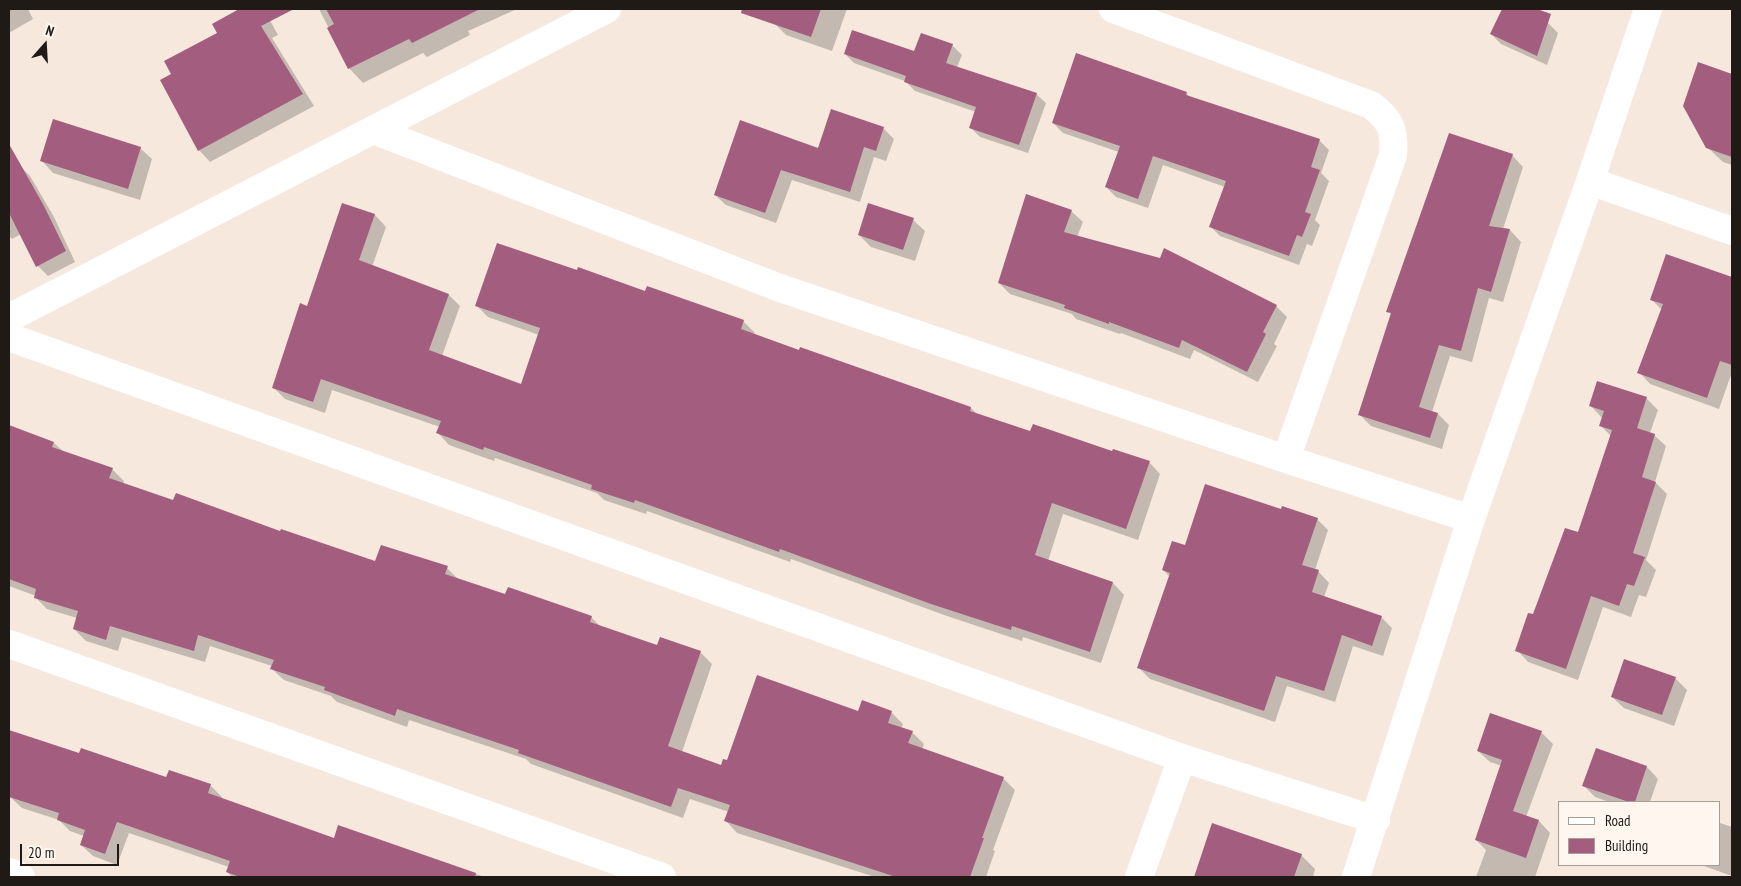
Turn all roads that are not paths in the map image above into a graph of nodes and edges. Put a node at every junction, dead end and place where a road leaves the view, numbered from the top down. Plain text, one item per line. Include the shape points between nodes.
1 (607, 9) edge
2 (1113, 9) edge
3 (1648, 9) edge
4 (373, 130) junction
5 (1590, 181) junction
6 (1732, 231) edge
7 (9, 318) edge
8 (9, 337) edge
9 (1286, 459) junction
10 (1471, 519) junction
11 (9, 644) edge
12 (1182, 758) junction
13 (1376, 820) junction
14 (9, 872) edge
15 (21, 877) edge
16 (662, 877) edge
17 (1139, 877) edge
18 (1356, 877) edge

1 - 4 street
2 - 9 street via 1371,105 1392,127 1393,155
3 - 5 street
4 - 7 street
4 - 9 street via 780,288
5 - 6 street
5 - 10 street
8 - 12 street
9 - 10 street
10 - 13 street
11 - 16 street
12 - 13 street
12 - 17 street
13 - 18 street
14 - 15 street

